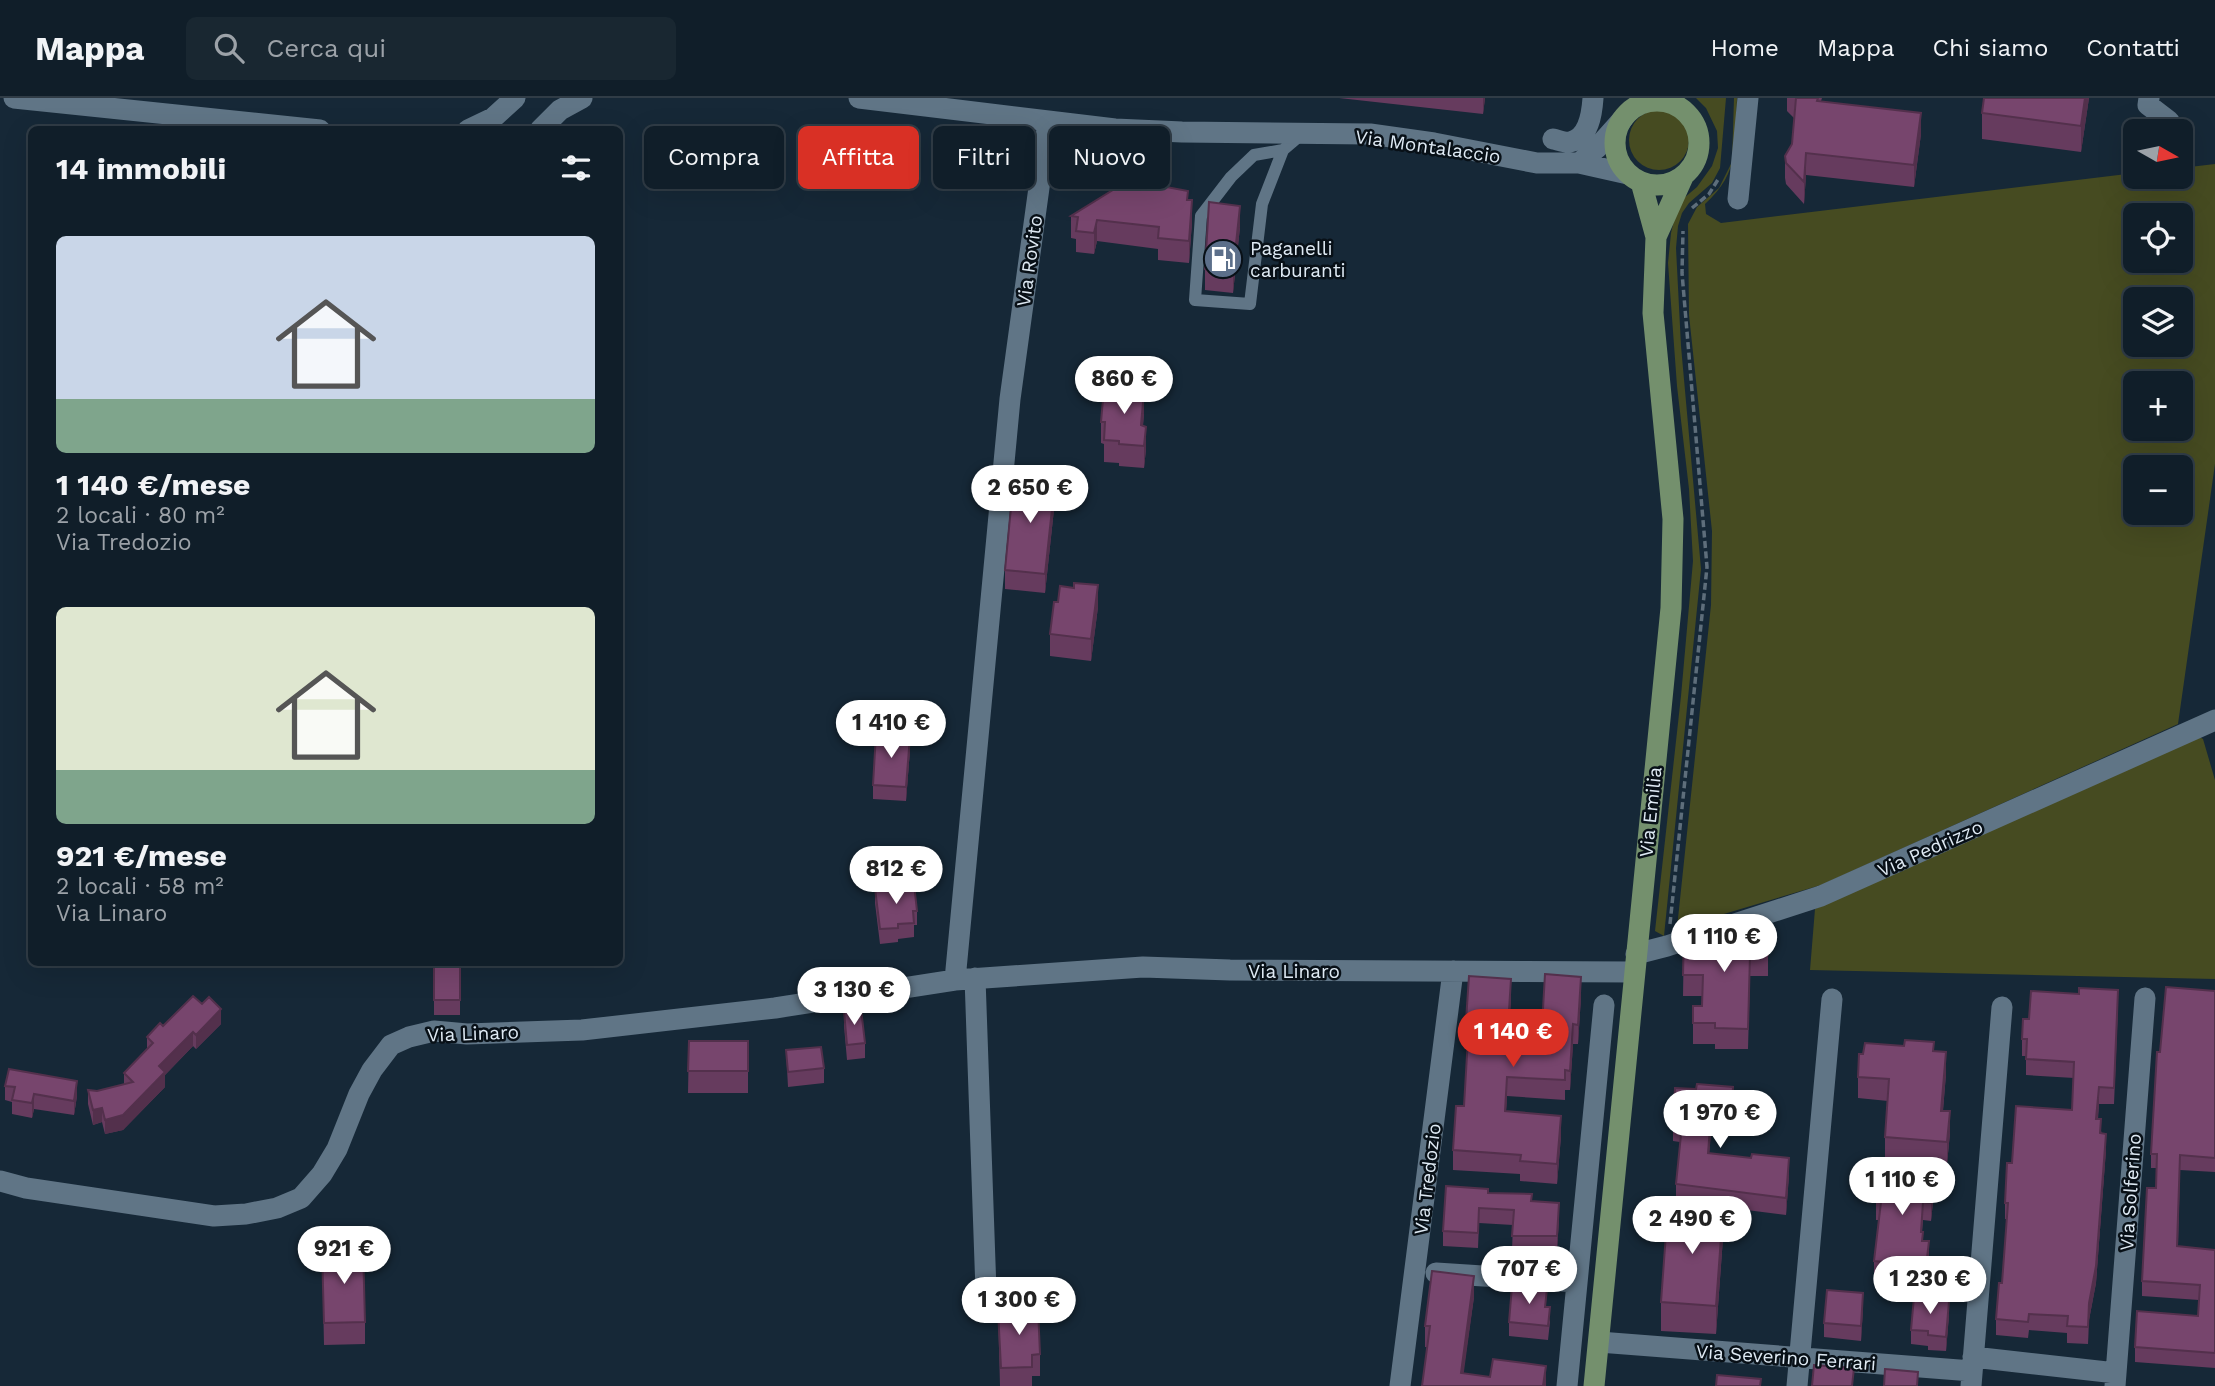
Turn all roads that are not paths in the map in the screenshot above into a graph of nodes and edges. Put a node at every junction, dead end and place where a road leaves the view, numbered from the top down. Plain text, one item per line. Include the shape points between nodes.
1 (14, 98) edge
2 (515, 98) edge
3 (582, 98) edge
4 (859, 98) edge
5 (1592, 98) edge
6 (1748, 98) edge
7 (2150, 98) edge
8 (1683, 105) edge
9 (176, 106) edge
10 (1630, 109) edge
11 (2166, 119) edge
12 (1048, 122) junction
13 (296, 126) edge
14 (476, 126) edge
15 (544, 126) edge
16 (1304, 133) junction
17 (1553, 139) dead end
18 (1283, 150) junction
19 (1579, 163) junction
20 (1683, 177) junction
21 (1634, 178) junction
22 (1738, 199) dead end
23 (1656, 237) junction
24 (2215, 720) edge
25 (1635, 963) junction
26 (1453, 971) junction
27 (965, 979) junction
28 (2145, 998) dead end
29 (1832, 999) dead end
30 (1604, 1005) dead end
31 (2002, 1007) dead end
32 (0, 1181) edge
33 (1416, 1271) junction
34 (1577, 1282) junction
35 (986, 1291) dead end
36 (1600, 1342) junction
37 (1799, 1358) junction
38 (1972, 1371) edge
39 (2115, 1379) edge
40 (1400, 1386) edge
41 (1567, 1386) edge
42 (1594, 1386) edge
43 (1797, 1386) edge

1 - 9 street
2 - 14 street
3 - 15 street
4 - 12 street, Via Montalaccio
5 - 17 street via 1592,112 1578,138 1569,142
6 - 22 street
7 - 11 street via 2148,105
8 - 10 main road, Via Emilia via 1660,100
8 - 20 main road, Via Emilia via 1700,138 1696,159
9 - 13 street
10 - 19 street
10 - 21 main road, Via Emilia via 1616,133 1615,148 1619,162
12 - 16 street, Via Montalaccio via 1182,132
12 - 27 street, Via Rovito via 1010,399
16 - 18 lane
16 - 19 street, Via Montalaccio via 1370,134 1537,163
18 - 18 lane via 1254,155 1202,216 1195,300 1250,304 1262,204
19 - 21 street, Via Montalaccio
20 - 21 main road via 1655,186
20 - 23 main road, Via Emilia
21 - 23 main road, Via Emilia
23 - 25 main road, Via Emilia via 1653,313 1673,519 1671,608
24 - 25 street, Via Pedrizzo via 1821,896 1667,946
25 - 26 street, Via Linaro
25 - 36 main road, Via Emilia
26 - 27 street, Via Linaro via 1143,967
26 - 33 street, Via Tredozio
27 - 32 street, Via Linaro via 646,1024 505,1033 434,1031 410,1037 391,1045 372,1070 322,1174 301,1198 277,1208 215,1216
27 - 35 street
28 - 39 street, Via Solferino
29 - 37 street
30 - 34 street
31 - 38 street
33 - 34 street
33 - 40 street, Via Tredozio
34 - 41 street
36 - 37 street, Via Severino Ferrari
36 - 42 main road, Via Emilia
37 - 38 street, Via Severino Ferrari
37 - 43 street
38 - 39 street, Via Severino Ferrari

